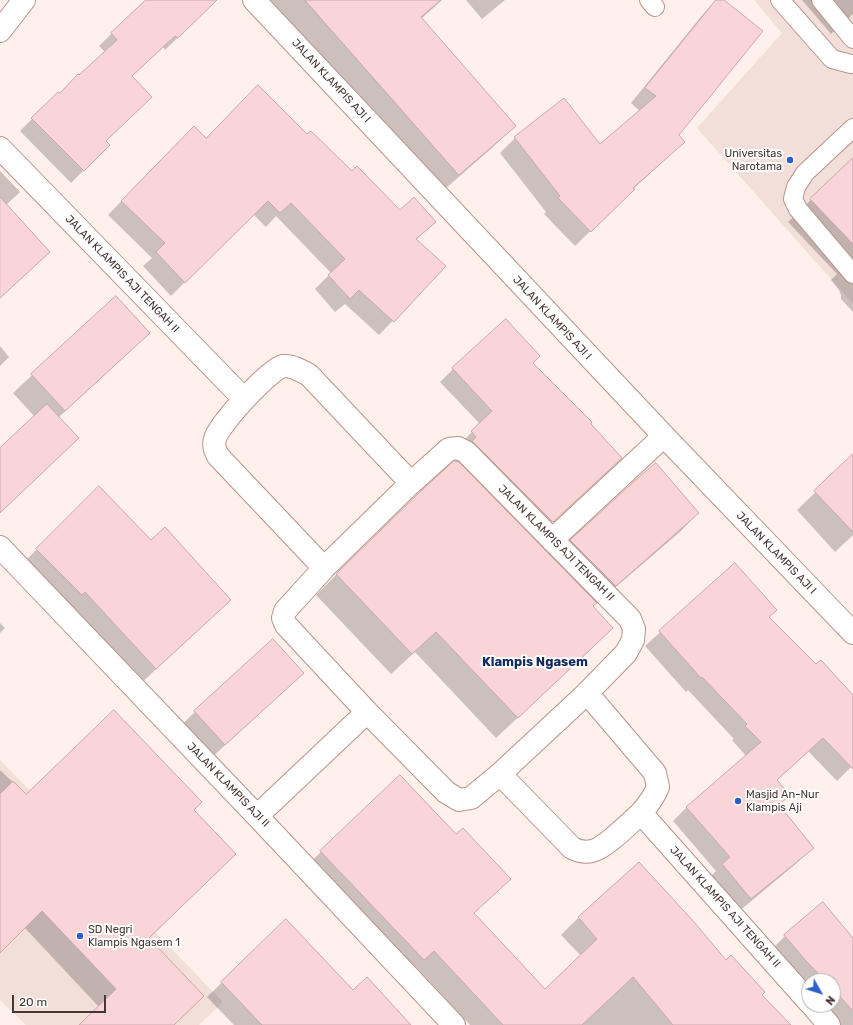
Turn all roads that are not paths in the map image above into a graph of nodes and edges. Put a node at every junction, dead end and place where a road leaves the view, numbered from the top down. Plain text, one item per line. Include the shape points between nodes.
1 (24, 0) edge
2 (254, 0) edge
3 (780, 0) edge
4 (820, 0) edge
5 (0, 31) edge
6 (853, 39) edge
7 (852, 62) edge
8 (853, 128) edge
9 (0, 148) edge
10 (853, 274) edge
11 (244, 399) junction
12 (664, 436) junction
13 (411, 483) junction
14 (552, 540) junction
15 (0, 547) edge
16 (324, 568) junction
17 (853, 633) edge
18 (587, 693) junction
19 (367, 712) junction
20 (500, 774) junction
21 (641, 812) junction
22 (257, 816) junction
23 (801, 993) edge
24 (819, 1013) edge
25 (454, 1025) edge
26 (830, 1025) edge

1 - 5 street
2 - 12 street, JALAN KLAMPIS AJI I
3 - 7 lane via 832,59
4 - 6 lane
8 - 10 lane via 805,173 796,187 793,199 798,209
9 - 11 street, JALAN KLAMPIS AJI TENGAH II
11 - 13 street via 283,366 296,368 309,375
11 - 16 street via 222,425 215,438 214,447 218,456
12 - 14 street
12 - 17 street, JALAN KLAMPIS AJI I
13 - 14 street, JALAN KLAMPIS AJI TENGAH II via 449,449 458,448 466,452
13 - 16 street, JALAN KLAMPIS AJI TENGAH II
14 - 18 street, JALAN KLAMPIS AJI TENGAH II via 630,619 634,629 633,640 626,653
15 - 22 street, JALAN KLAMPIS AJI II
16 - 19 street, JALAN KLAMPIS AJI TENGAH II via 285,611 286,625
18 - 20 street, JALAN KLAMPIS AJI TENGAH II
18 - 21 street via 655,773 658,787 654,797
19 - 20 street, JALAN KLAMPIS AJI TENGAH II via 446,792 459,800 471,798
19 - 22 street
20 - 21 street via 572,848 581,852 592,852 600,848
21 - 23 street, JALAN KLAMPIS AJI TENGAH II
22 - 25 street, JALAN KLAMPIS AJI II
24 - 26 street

